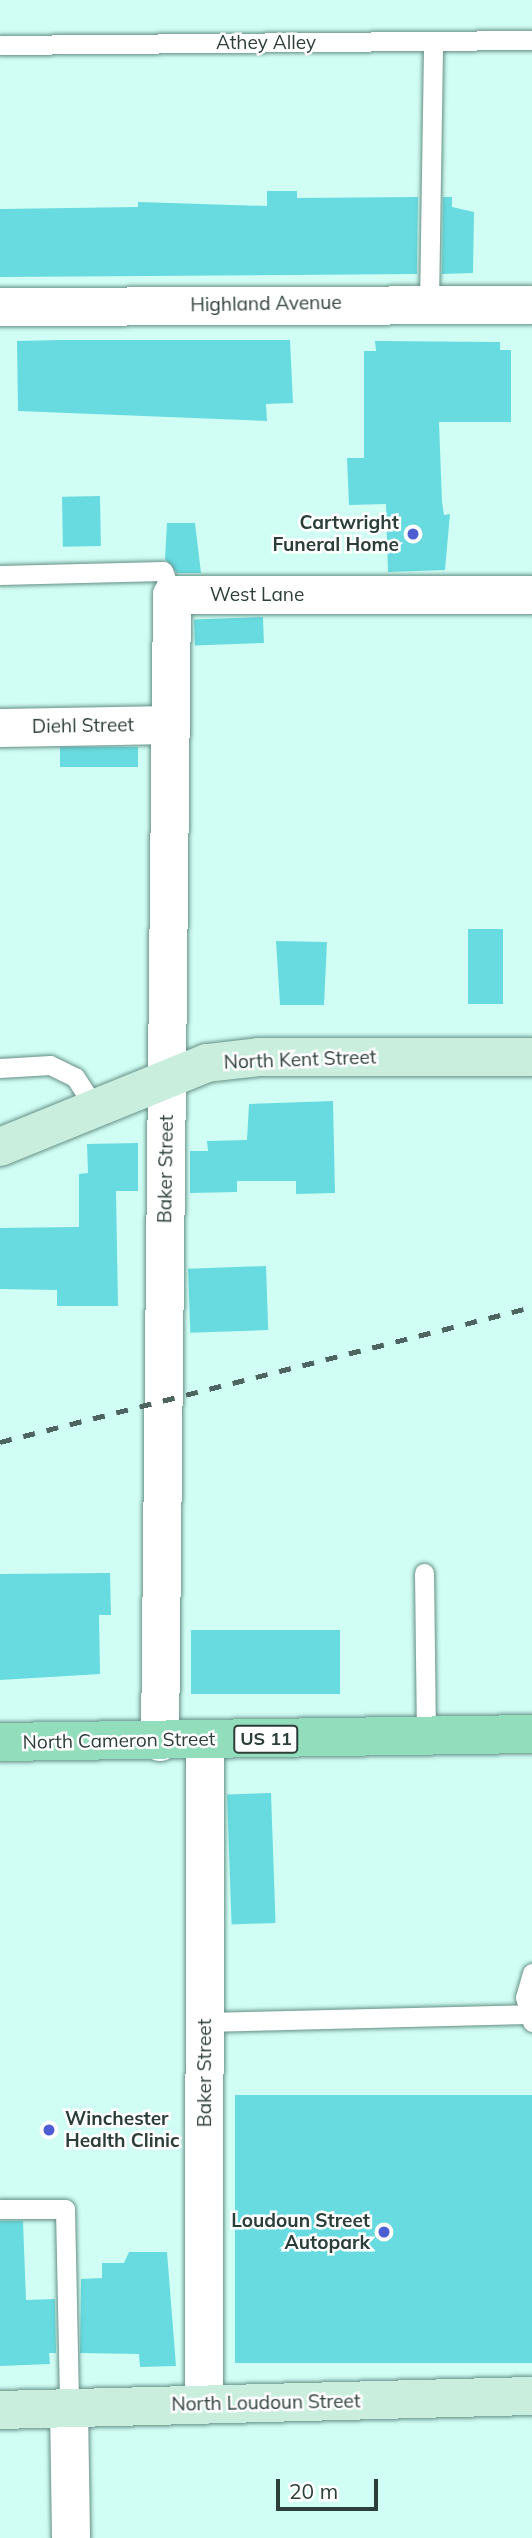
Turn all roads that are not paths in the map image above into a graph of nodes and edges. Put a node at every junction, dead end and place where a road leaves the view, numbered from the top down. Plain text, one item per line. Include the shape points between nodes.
1 (532, 40) edge
2 (433, 42) junction
3 (0, 46) edge
4 (429, 303) junction
5 (532, 305) edge
6 (0, 307) edge
7 (0, 575) edge
8 (172, 595) junction
9 (532, 595) edge
10 (167, 726) junction
11 (0, 727) edge
12 (532, 1056) edge
13 (0, 1068) edge
14 (168, 1079) junction
15 (95, 1108) junction
16 (0, 1147) edge
17 (424, 1573) dead end
18 (532, 1734) edge
19 (426, 1736) junction
20 (205, 1741) junction
21 (0, 1742) edge
22 (160, 1742) junction
23 (532, 1973) edge
24 (530, 2018) edge
25 (205, 2022) junction
26 (0, 2209) edge
27 (532, 2396) edge
28 (204, 2405) junction
29 (69, 2408) junction
30 (0, 2410) edge
31 (71, 2538) edge

1 - 2 lane, Athey Alley
2 - 3 lane, Athey Alley
2 - 4 lane
4 - 5 street, Highland Avenue
4 - 6 street, Highland Avenue
7 - 8 lane via 163,571
8 - 9 street, West Lane
8 - 10 street, Baker Street
10 - 11 street, Diehl Street
10 - 14 street, Baker Street
12 - 14 street, North Kent Street via 259,1057 207,1063
13 - 15 lane via 50,1065 75,1077
14 - 15 street, North Kent Street
14 - 22 street, Baker Street
15 - 16 street, North Kent Street
17 - 19 lane
18 - 19 main road, North Cameron Street / US 11
19 - 20 main road, North Cameron Street / US 11
20 - 22 main road, North Cameron Street / US 11
20 - 25 street, Baker Street
21 - 22 main road, North Cameron Street / US 11
23 - 24 lane
24 - 25 lane
25 - 28 street, Baker Street
26 - 29 lane via 65,2209
27 - 28 street, North Loudoun Street
28 - 29 street, North Loudoun Street
29 - 30 street, North Loudoun Street
29 - 31 street

